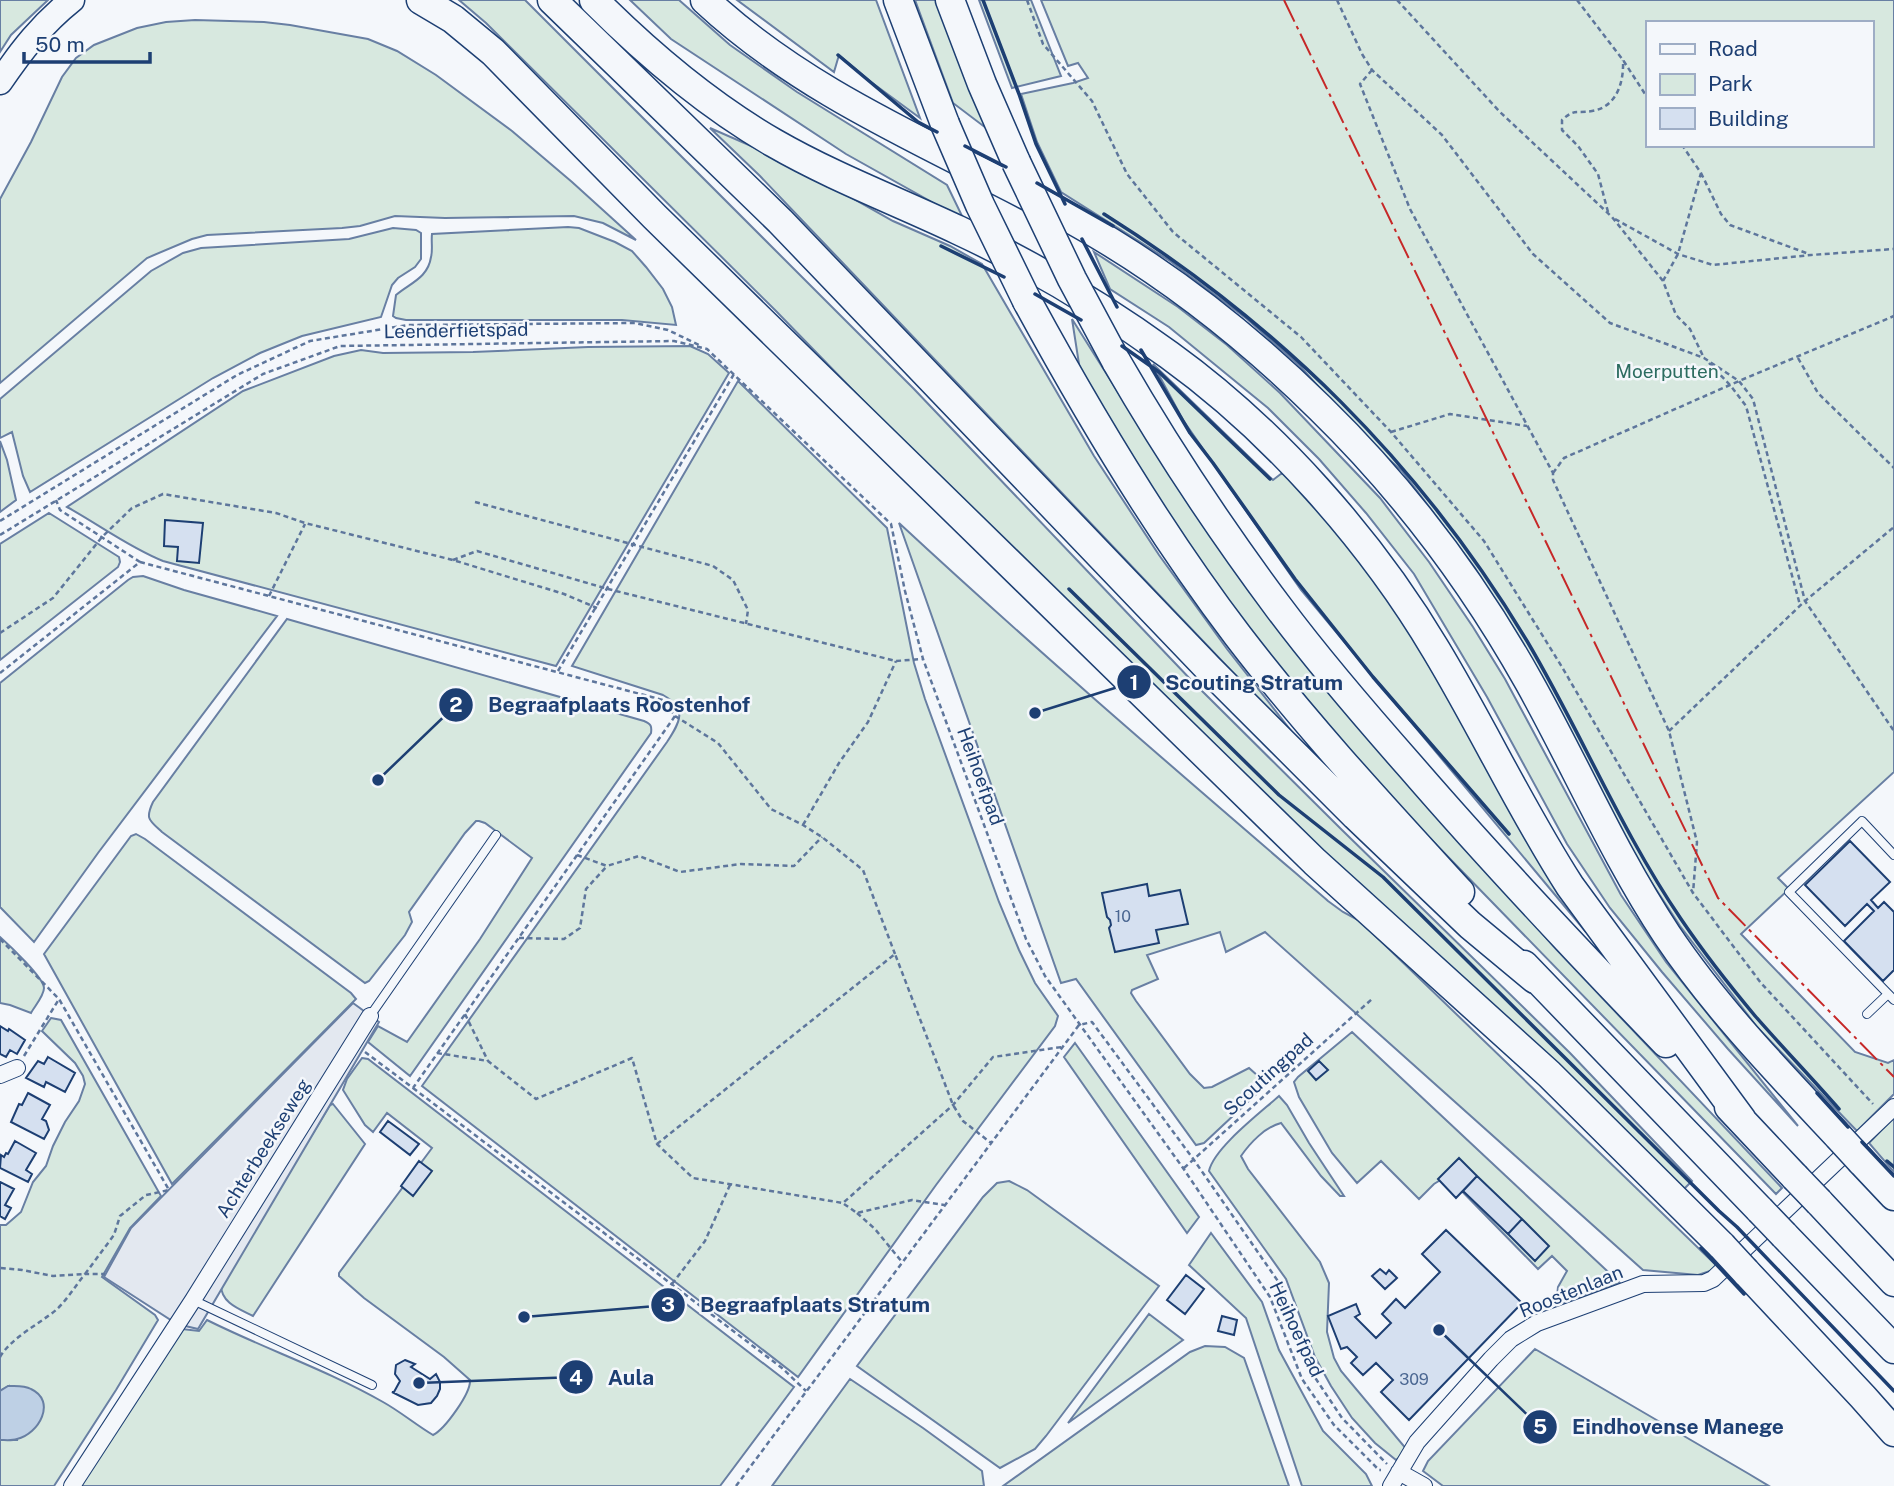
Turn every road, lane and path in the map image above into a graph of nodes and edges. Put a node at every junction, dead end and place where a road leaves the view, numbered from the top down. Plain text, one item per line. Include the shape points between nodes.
1 (72, 0) edge
2 (421, 0) edge
3 (552, 0) edge
4 (594, 0) edge
5 (705, 0) edge
6 (898, 0) edge
7 (950, 0) edge
8 (1337, 0) edge
9 (1397, 0) edge
10 (1577, 0) edge
11 (1623, 60) junction
12 (1372, 70) junction
13 (0, 82) edge
14 (1646, 95) edge
15 (1683, 147) edge
16 (1701, 173) junction
17 (1608, 212) junction
18 (1612, 217) junction
19 (1894, 249) edge
20 (1678, 254) junction
21 (1811, 254) junction
22 (1663, 281) junction
23 (1894, 316) edge
24 (708, 349) junction
25 (1797, 357) junction
26 (1704, 358) junction
27 (734, 374) junction
28 (1739, 381) junction
29 (1730, 385) junction
30 (1527, 426) junction
31 (1391, 432) dead end
32 (1894, 468) edge
33 (1553, 473) junction
34 (56, 500) junction
35 (475, 502) dead end
36 (0, 521) edge
37 (305, 523) junction
38 (1894, 527) edge
39 (0, 535) edge
40 (102, 537) junction
41 (635, 544) junction
42 (453, 560) junction
43 (141, 562) junction
44 (608, 589) junction
45 (269, 596) junction
46 (1805, 601) junction
47 (1800, 605) junction
48 (597, 608) junction
49 (746, 624) junction
50 (0, 633) edge
51 (923, 659) junction
52 (896, 661) junction
53 (558, 671) junction
54 (0, 673) edge
55 (675, 716) junction
56 (1670, 731) junction
57 (1894, 732) edge
58 (803, 825) junction
59 (496, 835) dead end
60 (822, 837) junction
61 (577, 855) junction
62 (1894, 855) edge
63 (607, 866) junction
64 (519, 938) junction
65 (0, 939) edge
66 (895, 954) junction
67 (1535, 979) junction
68 (1891, 997) edge
69 (59, 999) junction
70 (1372, 999) dead end
71 (465, 1014) junction
72 (1867, 1014) dead end
73 (370, 1016) joint
74 (1079, 1025) junction
75 (353, 1042) junction
76 (1062, 1047) junction
77 (438, 1053) junction
78 (488, 1061) junction
79 (17, 1068) joint
80 (0, 1075) edge
81 (413, 1088) junction
82 (953, 1105) junction
83 (1889, 1112) edge
84 (1742, 1120) junction
85 (990, 1143) junction
86 (657, 1144) junction
87 (1194, 1160) junction
88 (1183, 1168) junction
89 (730, 1184) junction
90 (1894, 1196) edge
91 (843, 1203) junction
92 (944, 1205) junction
93 (858, 1213) junction
94 (902, 1262) junction
95 (0, 1268) edge
96 (85, 1274) junction
97 (105, 1274) dead end
98 (1894, 1282) edge
99 (672, 1284) junction
100 (193, 1300) junction
101 (1894, 1349) edge
102 (0, 1357) edge
103 (372, 1385) dead end
104 (806, 1391) junction
105 (1894, 1432) edge
106 (1395, 1479) edge
107 (72, 1486) edge
108 (736, 1486) edge
109 (1424, 1486) edge

1 - 13 main road via 40,28
2 - 105 highway, bridge via 493,52 655,217 1315,862 1549,1074 1722,1247
3 - 67 highway via 780,220 1317,777 1470,925
4 - 84 highway via 668,67 772,142 1041,273 1171,356 1256,428 1347,524 1391,581 1435,648 1570,886
5 - 90 highway, bridge via 775,57 828,91 1071,219 1161,274 1236,331 1322,410 1380,471 1467,582 1529,681 1630,872 1679,952 1747,1037
6 - 67 highway, bridge via 945,124 1027,301 1110,448 1168,538 1305,719
7 - 84 highway, bridge via 982,84 1066,267 1149,418 1223,530 1340,686 1492,859
8 - 12 path
9 - 17 path via 1500,112
10 - 11 path
11 - 14 path
11 - 17 path via 1623,79 1612,102 1594,111 1571,111 1562,120 1562,130 1598,174
12 - 26 path via 1442,135 1533,254 1610,323
12 - 30 path via 1360,84 1410,209
15 - 16 path
16 - 20 path
16 - 21 path via 1730,225
17 - 18 path
18 - 20 path
18 - 22 path
19 - 21 path
20 - 21 path via 1713,265
20 - 22 path
22 - 26 path via 1676,315 1690,329
23 - 25 path
24 - 27 path
24 - 34 path, Leenderfietspad via 674,341 340,346 262,374
24 - 36 path via 668,330 635,323 408,325 310,341 237,375
25 - 28 path
25 - 32 path via 1818,393
26 - 28 path
26 - 29 path
27 - 41 path
27 - 51 path, Heihoefpad via 891,524
28 - 29 path
28 - 46 path via 1753,399
29 - 33 path via 1564,458
29 - 47 path via 1746,406
30 - 31 path via 1450,414
30 - 33 path
33 - 56 path
34 - 39 path, Leenderfietspad
34 - 40 path via 60,510
35 - 41 path
37 - 40 path via 276,513 163,495 132,508
37 - 42 path
37 - 45 path
38 - 46 path
40 - 43 path
40 - 50 path via 53,598
41 - 44 path
41 - 49 path via 713,566 733,580 748,610
42 - 44 path via 477,551
42 - 48 path
43 - 45 path
43 - 54 path
44 - 48 path
44 - 49 path
45 - 53 path
46 - 47 path
46 - 57 path
47 - 56 path
48 - 53 path
49 - 52 path
51 - 52 path
51 - 74 path, Heihoefpad via 1026,939
52 - 58 path via 868,722
53 - 55 path via 663,700
55 - 58 path via 718,743 771,809
55 - 61 path
56 - 83 path via 1697,842 1693,893 1761,983
58 - 60 path
59 - 73 lane, Achterbeekseweg
60 - 63 path via 794,866 741,864 680,872 639,856
60 - 66 path via 863,870
61 - 63 path
61 - 64 path
62 - 68 lane via 1862,821 1789,892
63 - 64 path via 586,889 580,928 564,939
64 - 71 path
65 - 69 path
66 - 82 path
66 - 86 path
67 - 101 highway, bridge
68 - 72 lane
69 - 79 path
69 - 96 path via 169,1190 146,1195 120,1216 114,1235
70 - 87 path, Scoutingpad
71 - 77 path
71 - 78 path
73 - 75 street, Achterbeekseweg
74 - 76 path
74 - 87 path, Heihoefpad via 1092,1022
74 - 88 path, Heihoefpad
75 - 81 path
75 - 100 street, Achterbeekseweg
76 - 82 path via 993,1057
76 - 85 path
77 - 78 path
77 - 81 path
78 - 86 path via 537,1099 632,1058
79 - 80 street
81 - 99 path
82 - 85 path via 963,1121
82 - 91 path
83 - 106 street, Roostenlaan via 1713,1279 1643,1284 1537,1323 1511,1339 1418,1442
84 - 98 highway, bridge
85 - 92 path
86 - 89 path via 693,1178
87 - 88 path, Scoutingpad
87 - 106 path, Heihoefpad via 1282,1287 1312,1373 1342,1419
88 - 106 path, Heihoefpad via 1270,1297 1303,1379 1334,1425 1379,1470
89 - 91 path
89 - 99 path via 705,1241
91 - 93 path
92 - 93 path via 912,1200
92 - 94 path
93 - 94 path
94 - 104 path
95 - 96 path via 53,1276
96 - 97 path
96 - 102 path via 60,1307
99 - 104 path
100 - 103 lane
100 - 107 street, Achterbeekseweg
104 - 108 path
106 - 109 street

